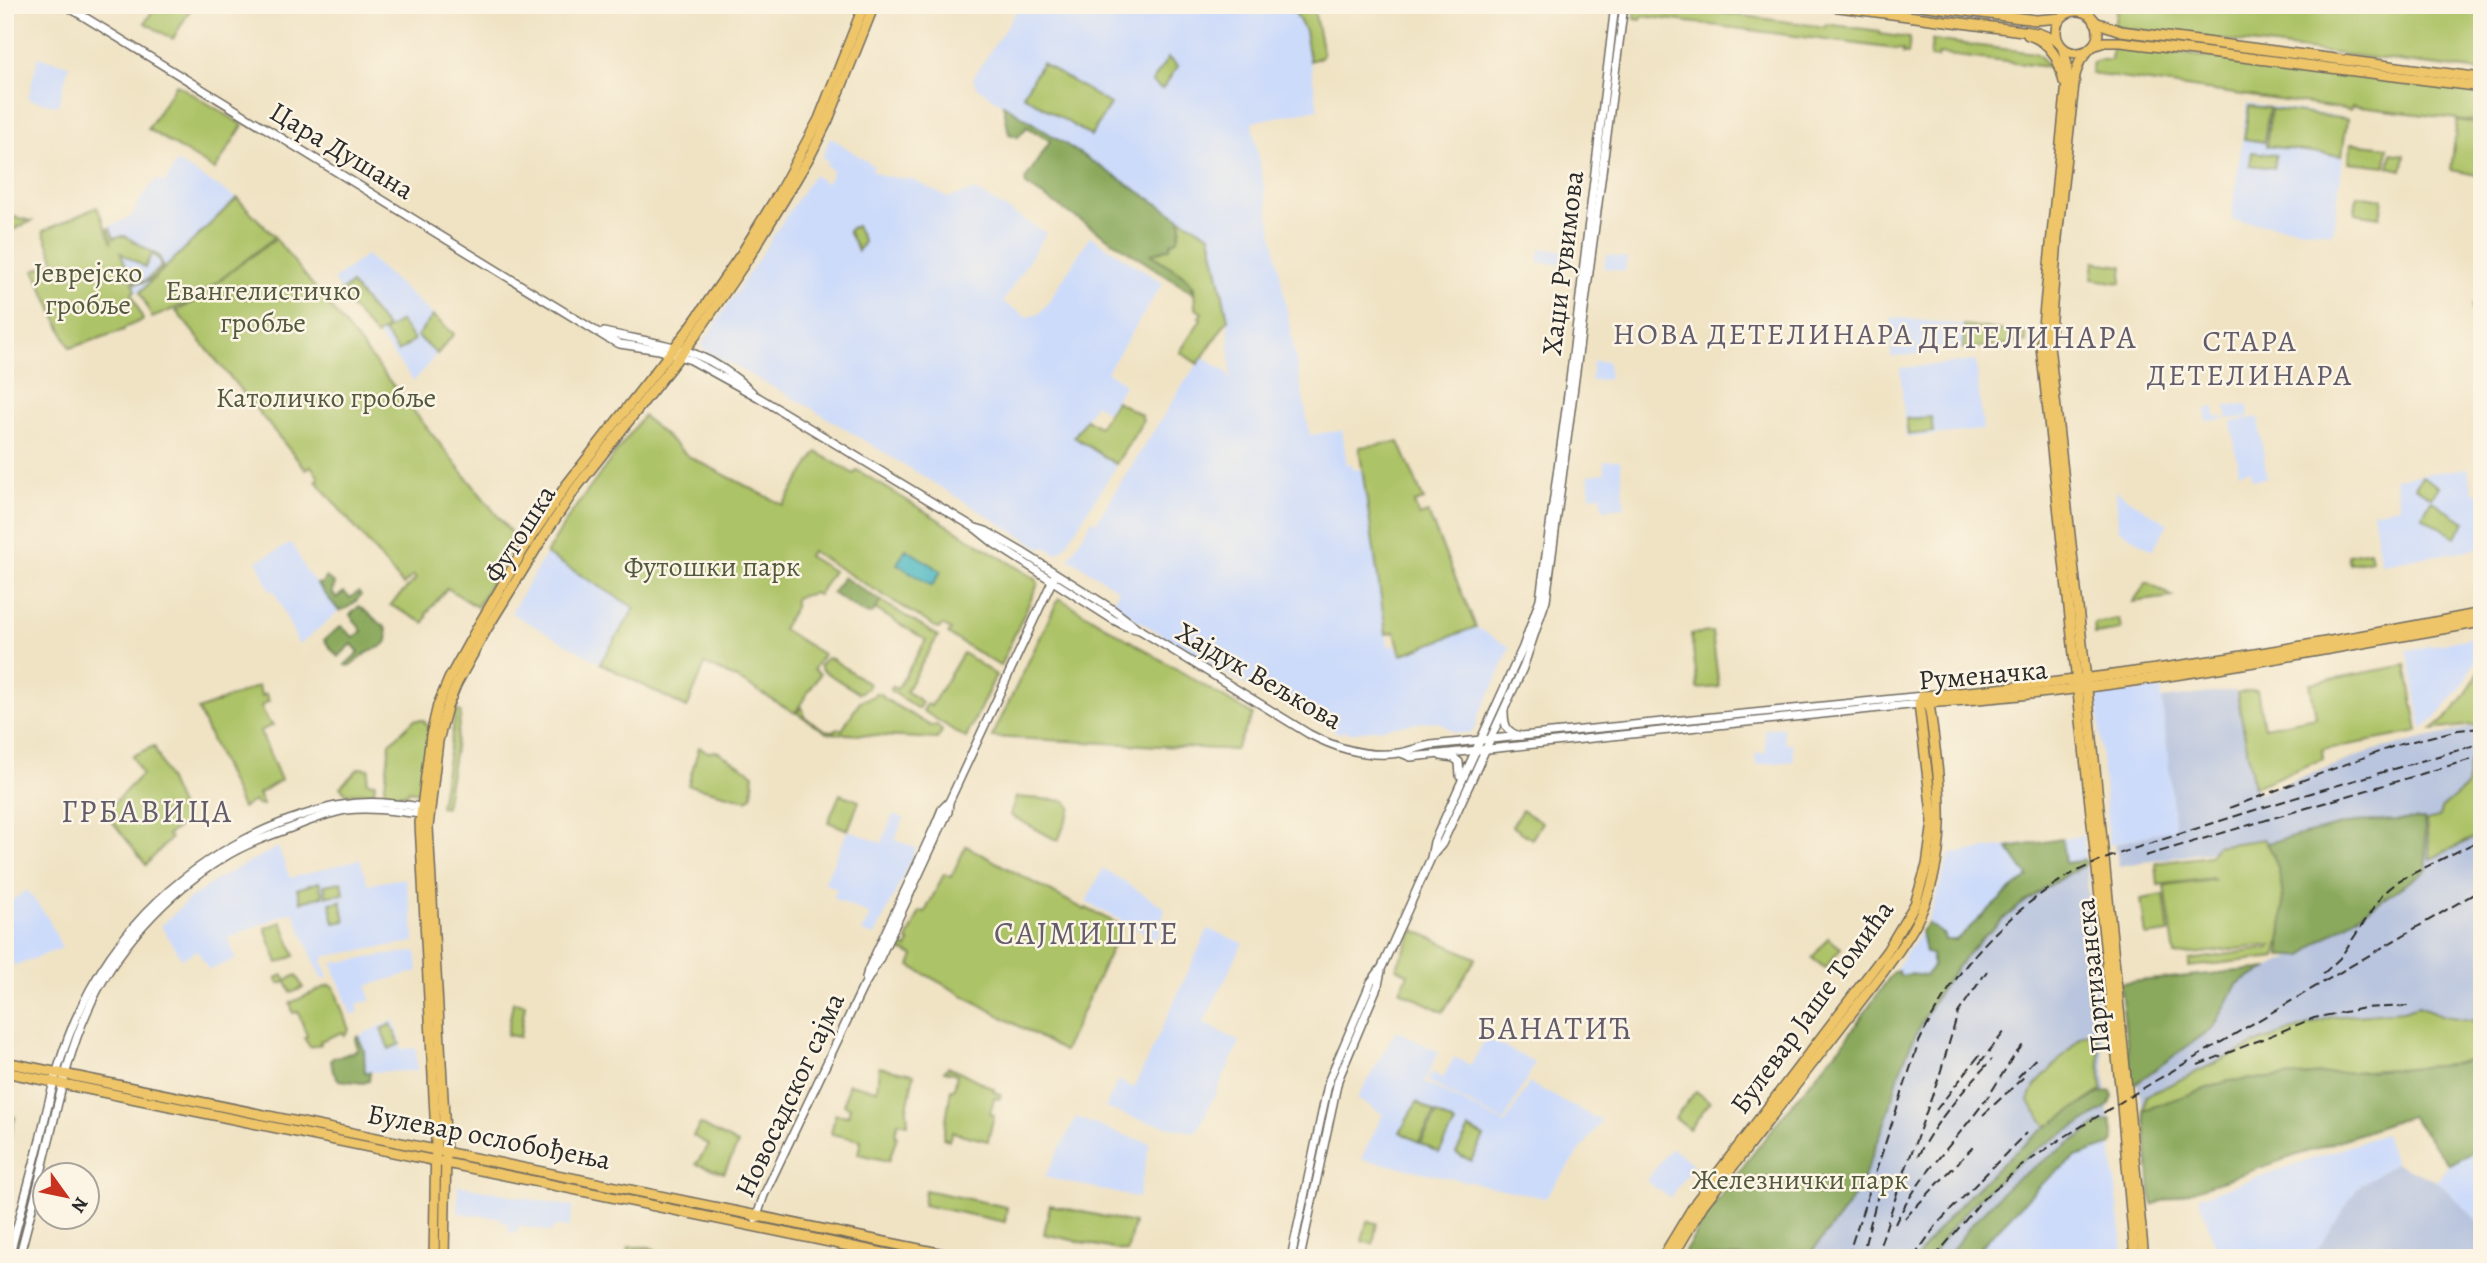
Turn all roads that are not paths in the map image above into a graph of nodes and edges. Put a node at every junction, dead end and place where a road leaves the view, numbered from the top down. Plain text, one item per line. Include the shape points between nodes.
1 (65, 5) edge
2 (864, 5) edge
3 (874, 5) edge
4 (1615, 5) edge
5 (1624, 5) edge
6 (1823, 5) edge
7 (1920, 5) edge
8 (2071, 5) edge
9 (2087, 5) edge
10 (2062, 18) junction
11 (2093, 20) junction
12 (1982, 25) junction
13 (2060, 45) junction
14 (2092, 47) junction
15 (2482, 78) edge
16 (2482, 87) edge
17 (2066, 95) junction
18 (677, 351) junction
19 (1554, 526) junction
20 (1054, 578) junction
21 (2482, 613) edge
22 (2482, 622) edge
23 (2081, 684) junction
24 (1924, 701) junction
25 (1504, 709) junction
26 (1521, 737) junction
27 (1489, 740) junction
28 (1480, 741) junction
29 (1475, 750) junction
30 (1485, 750) junction
31 (1401, 753) junction
32 (1433, 754) junction
33 (1460, 784) junction
34 (423, 811) junction
35 (1431, 858) junction
36 (1382, 967) junction
37 (5, 1062) edge
38 (5, 1072) edge
39 (60, 1078) junction
40 (441, 1157) junction
41 (757, 1216) junction
42 (754, 1226) junction
43 (9, 1258) edge
44 (19, 1258) edge
45 (434, 1258) edge
46 (444, 1258) edge
47 (907, 1258) edge
48 (963, 1258) edge
49 (1291, 1258) edge
50 (1300, 1258) edge
51 (1662, 1258) edge
52 (1672, 1258) edge
53 (2135, 1258) edge
54 (2144, 1258) edge

1 - 18 street, Цара Душана via 598,331
2 - 18 main road, Футошка via 802,152
3 - 18 main road, Футошка via 811,154 749,257
4 - 19 street, Хаџи Рувимова
5 - 19 street, Хаџи Рувимова
6 - 12 main road
7 - 10 main road via 2036,20
8 - 10 main road
9 - 11 main road
10 - 11 main road via 2078,12
10 - 13 main road via 2056,29
11 - 14 main road via 2097,34
11 - 15 main road via 2121,31
12 - 13 main road via 2038,33
12 - 17 main road via 2034,37 2050,47 2060,63
13 - 14 main road via 2077,53
13 - 17 main road via 2067,64
14 - 16 main road via 2120,42
14 - 23 main road via 2075,75 2048,336
17 - 23 main road via 2041,346
18 - 20 street, Хајдук Вељкова
18 - 34 main road, Футошка via 568,483 469,641 438,705
19 - 25 street via 1543,611
19 - 28 street via 1534,620
20 - 31 street, Хајдук Вељкова via 1125,626 1140,630 1325,742 1365,753
20 - 41 street, Новосадског сајма
21 - 23 main road, Руменачка
22 - 23 main road, Руменачка via 2171,677
23 - 24 main road, Руменачка
23 - 53 main road, Партизанска
23 - 54 main road, Партизанска
24 - 26 street, Руменачка
24 - 30 street, Руменачка
24 - 51 main road, Булевар Јаше Томића via 1933,822 1915,904 1887,951 1696,1202
24 - 52 main road, Булевар Јаше Томића via 1938,772 1941,831 1922,911 1907,940 1703,1205
25 - 26 street via 1506,728
25 - 27 street
26 - 27 street, Руменачка
27 - 28 street, Хајдук Вељкова
27 - 30 street
28 - 29 street
28 - 31 street, Хајдук Вељкова via 1416,747
29 - 30 street, Хајдук Вељкова
29 - 32 street, Хајдук Вељкова
29 - 33 street
30 - 35 street via 1442,844
31 - 32 street, Хајдук Вељкова via 1411,757
32 - 33 street via 1459,762
33 - 35 street
34 - 39 street via 369,802 337,804 264,830 200,865 149,909 121,941 80,1010
34 - 40 main road, Футошка via 420,846
35 - 36 street
36 - 49 street via 1332,1072
36 - 50 street via 1338,1080
37 - 39 main road, Булевар ослобођења
38 - 39 main road, Булевар ослобођења
39 - 40 main road, Булевар ослобођења
39 - 43 street
39 - 44 street
40 - 41 main road, Булевар ослобођења
40 - 42 main road, Булевар ослобођења
40 - 45 main road
40 - 46 main road
41 - 42 street, Новосадског сајма
41 - 48 main road, Булевар ослобођења
42 - 47 main road, Булевар ослобођења

